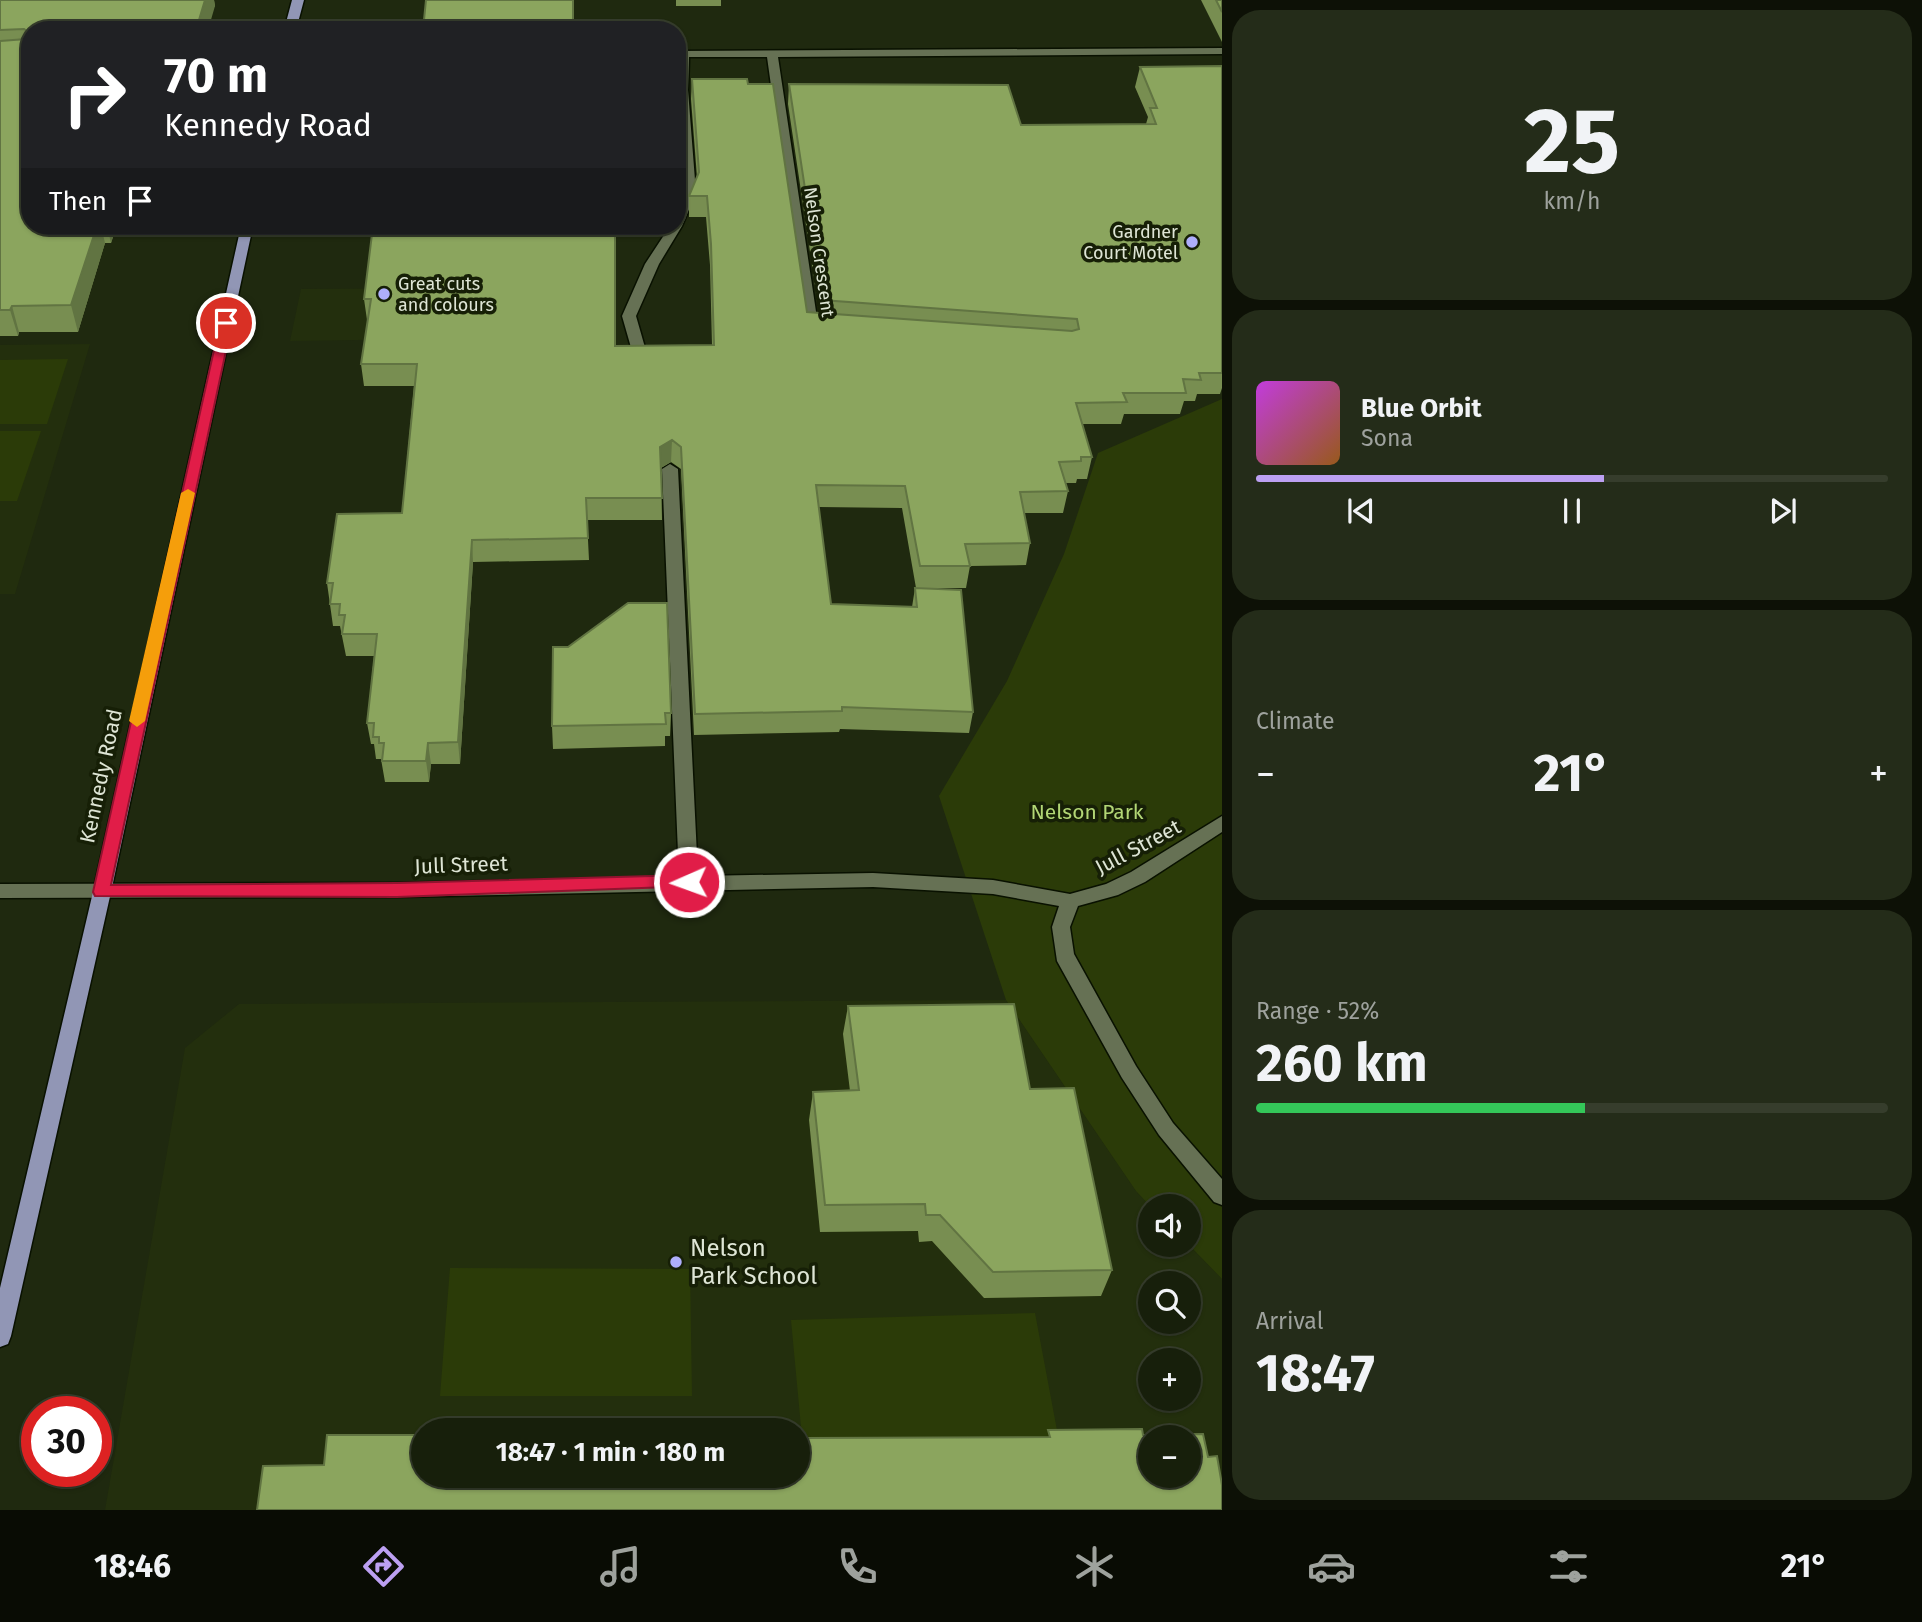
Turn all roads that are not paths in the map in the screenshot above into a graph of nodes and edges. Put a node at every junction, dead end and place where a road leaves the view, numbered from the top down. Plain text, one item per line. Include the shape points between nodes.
1 (298, 0) edge
2 (292, 21) edge
3 (1222, 51) edge
4 (772, 53) junction
5 (686, 54) edge
6 (686, 142) edge
7 (686, 203) edge
8 (245, 235) edge
9 (671, 235) edge
10 (826, 329) edge
11 (641, 358) edge
12 (670, 469) dead end
13 (1222, 823) edge
14 (689, 882) junction
15 (0, 891) edge
16 (102, 892) junction
17 (1070, 901) junction
18 (1222, 1195) edge
19 (0, 1336) edge

1 - 2 main road
3 - 4 street
4 - 5 street
4 - 10 street, Nelson Crescent via 812,328
6 - 7 street via 690,193
8 - 16 main road, Kennedy Road
9 - 11 street via 629,316
12 - 14 street
13 - 17 street, Jull Street via 1138,877
14 - 16 street, Jull Street
14 - 17 street, Jull Street via 923,881
15 - 16 street, Jull Street
16 - 19 main road, Kennedy Road
17 - 18 street via 1061,927 1064,955 1166,1129

